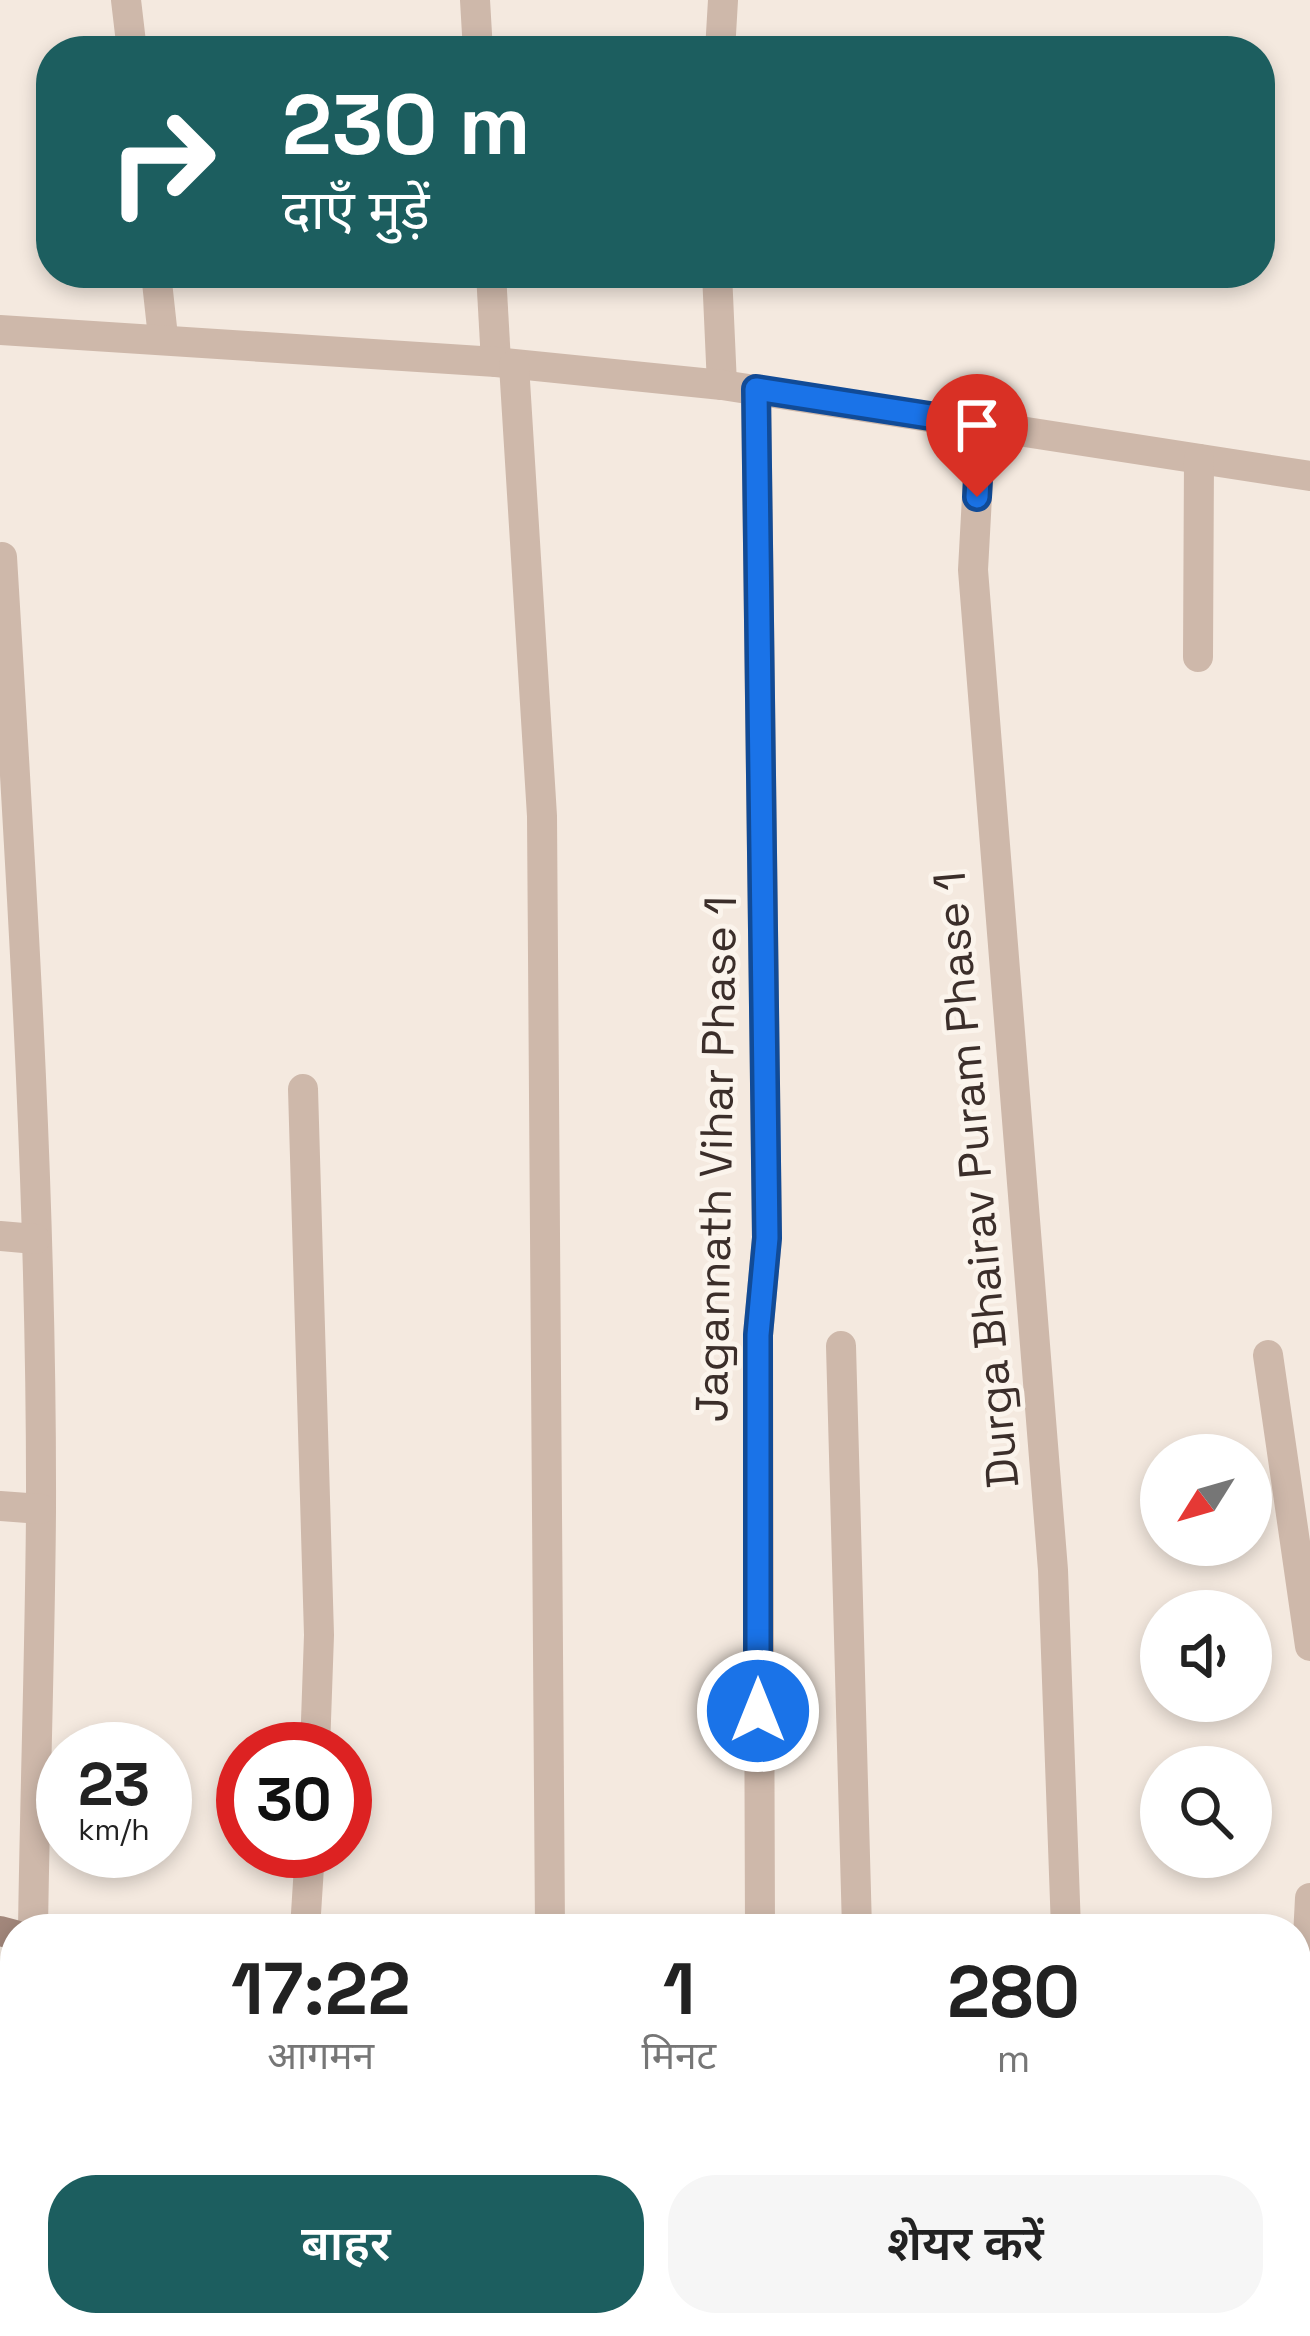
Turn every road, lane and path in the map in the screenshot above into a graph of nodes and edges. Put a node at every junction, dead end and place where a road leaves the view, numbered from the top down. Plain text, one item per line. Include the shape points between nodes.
1 (126, 0) edge
2 (475, 0) edge
3 (723, 0) edge
4 (130, 36) edge
5 (477, 36) edge
6 (721, 36) edge
7 (158, 288) edge
8 (492, 288) edge
9 (718, 288) edge
10 (0, 330) edge
11 (163, 337) junction
12 (505, 363) junction
13 (722, 385) junction
14 (756, 389) junction
15 (981, 424) junction
16 (1199, 459) junction
17 (1310, 476) edge
18 (2, 557) edge
19 (1198, 657) dead end
20 (14, 999) edge
21 (303, 1089) dead end
22 (0, 1236) edge
23 (35, 1239) junction
24 (842, 1346) dead end
25 (1268, 1355) dead end
26 (0, 1505) edge
27 (41, 1509) junction
28 (1310, 1646) edge
29 (316, 1722) edge
30 (308, 1878) edge
31 (33, 1914) edge
32 (306, 1914) edge
33 (550, 1914) edge
34 (760, 1914) edge
35 (856, 1914) edge
36 (1065, 1914) edge

1 - 4 street
2 - 5 street
3 - 6 street
7 - 11 street
8 - 12 street
9 - 13 street
10 - 11 street
11 - 12 street
12 - 13 street
12 - 33 street via 542,816
13 - 14 street
14 - 15 street
14 - 34 street, Jagannath Vihar Phase 1 via 767,1238 758,1335
15 - 16 street
15 - 36 street, Durga Bhairav Puram Phase 1 via 973,570 1053,1570
16 - 17 street
16 - 19 street
18 - 20 street
20 - 23 street
21 - 29 street
22 - 23 street
23 - 27 street
24 - 35 street
25 - 28 street
26 - 27 street
27 - 31 street
30 - 32 street

